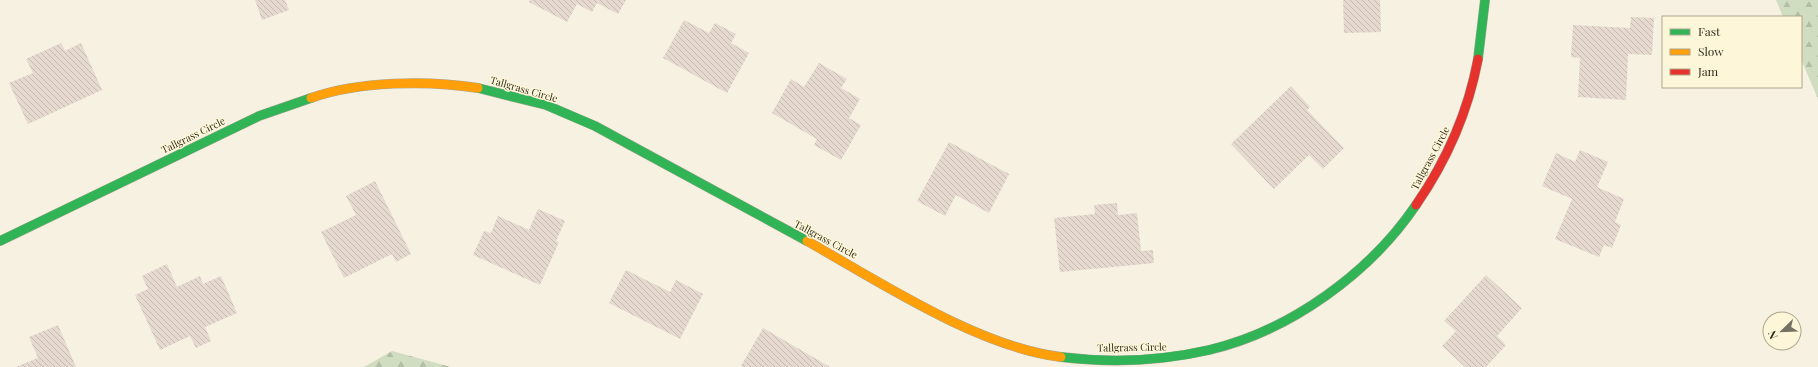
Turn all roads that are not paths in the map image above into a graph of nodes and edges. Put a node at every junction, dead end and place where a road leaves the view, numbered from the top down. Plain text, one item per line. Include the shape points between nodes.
1 (1485, 0) edge
2 (0, 240) edge

1 - 2 street, Tallgrass Circle via 1478,60 1456,135 1429,187 1406,222 1376,256 1313,305 1281,323 1246,338 1207,350 1163,358 1072,358 1038,353 1006,343 904,294 595,126 546,106 489,90 460,85 373,85 316,96 259,116

